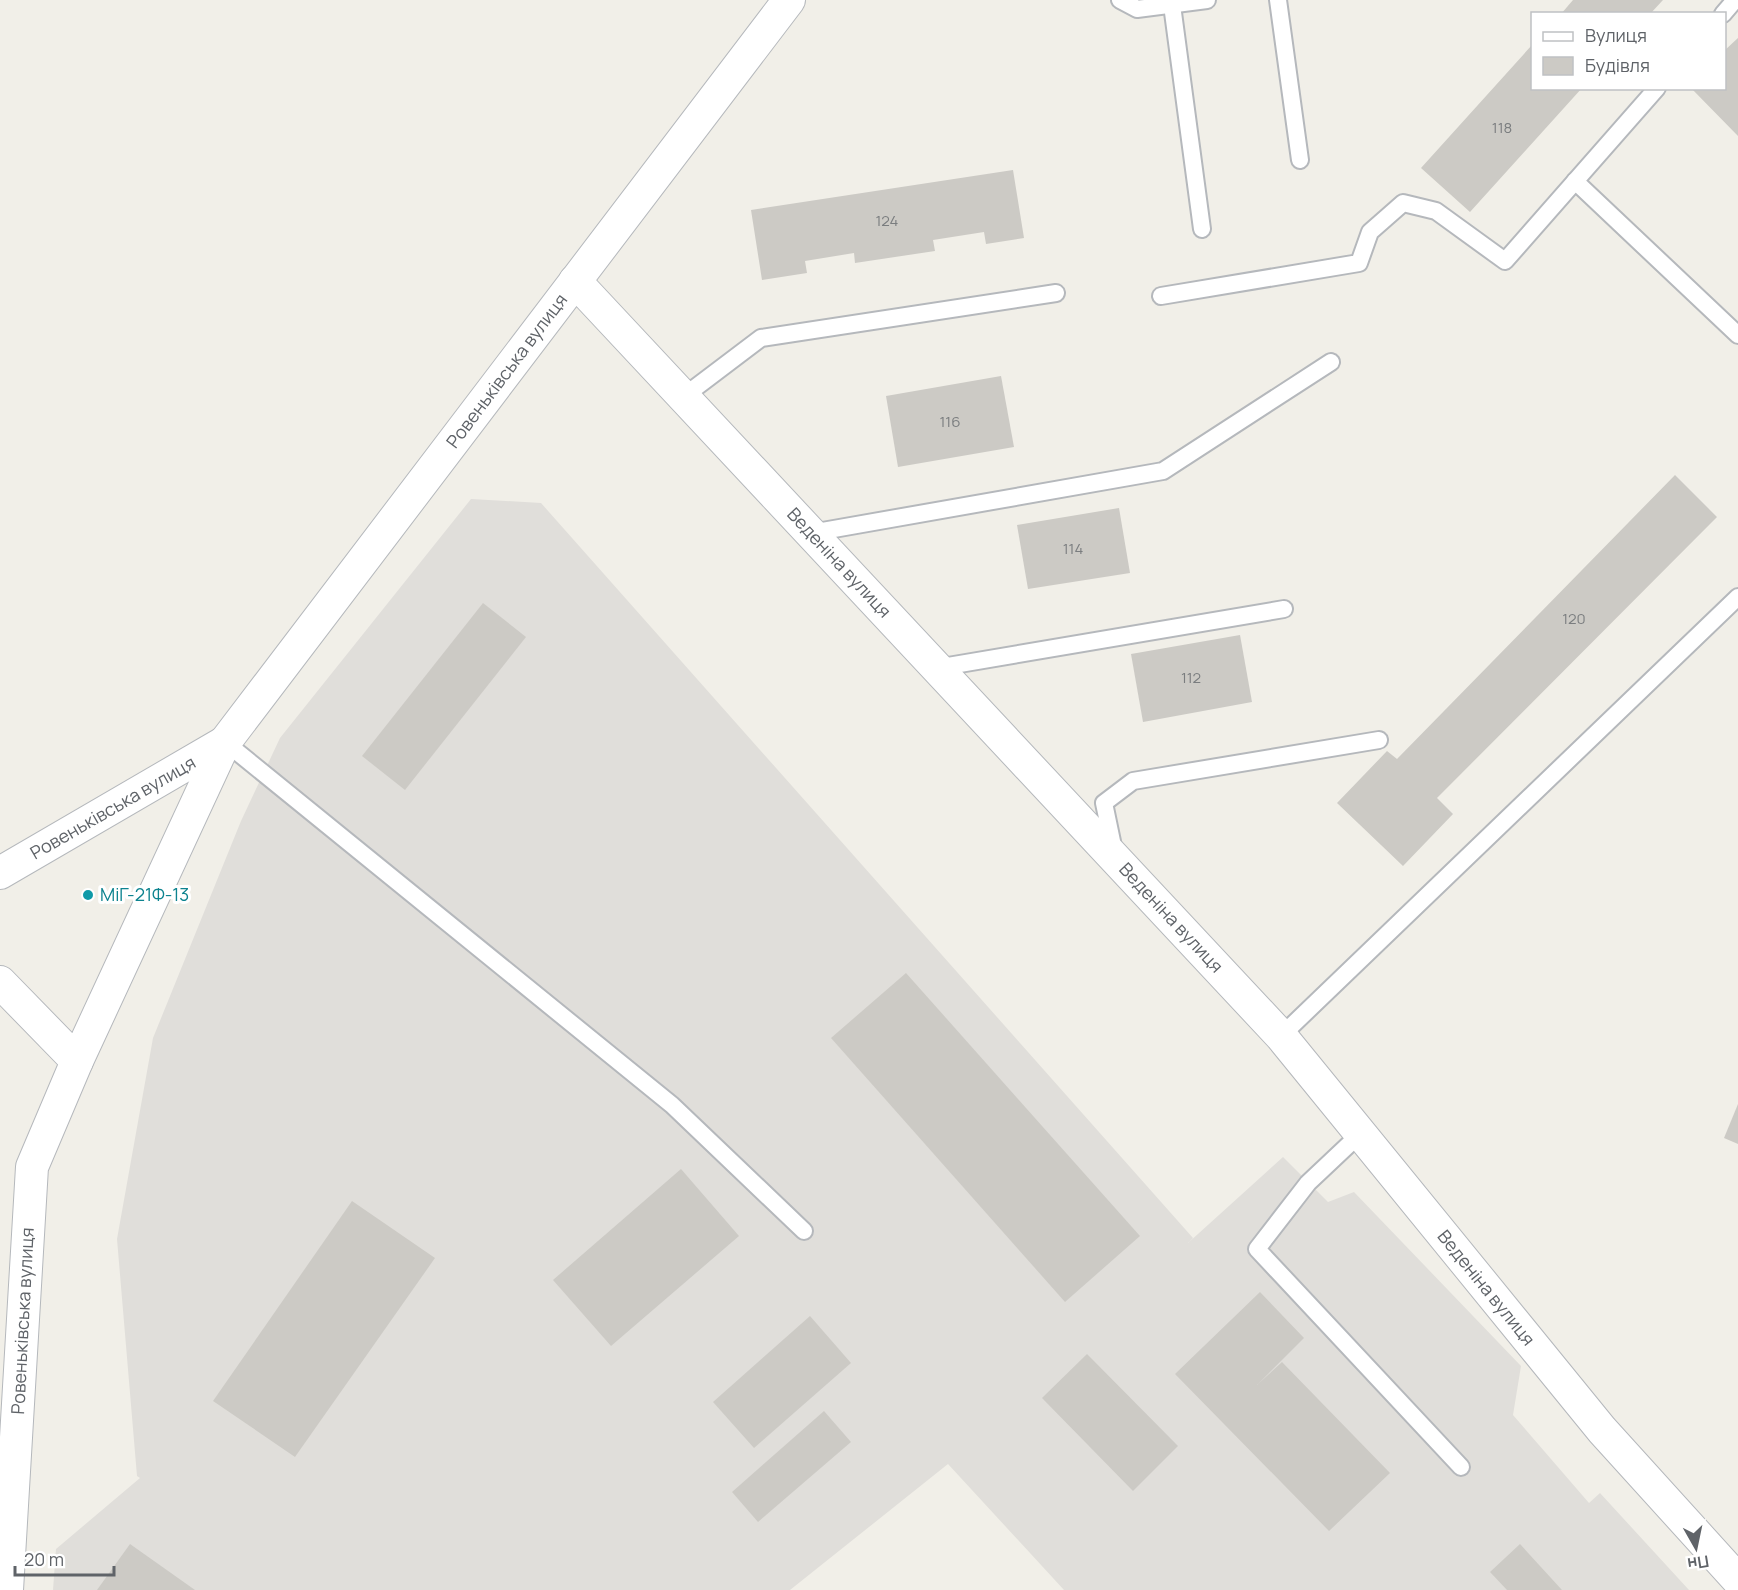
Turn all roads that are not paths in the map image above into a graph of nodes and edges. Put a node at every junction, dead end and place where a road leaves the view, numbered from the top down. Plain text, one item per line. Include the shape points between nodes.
1 (789, 0) edge
2 (1120, 0) edge
3 (1207, 0) edge
4 (1278, 0) edge
5 (1735, 0) edge
6 (1172, 4) junction
7 (1725, 12) edge
8 (1655, 90) edge
9 (1300, 160) dead end
10 (1575, 182) junction
11 (1202, 229) dead end
12 (575, 281) junction
13 (1056, 293) dead end
14 (1161, 296) dead end
15 (1738, 335) edge
16 (1332, 362) dead end
17 (683, 397) junction
18 (811, 533) junction
19 (1738, 597) edge
20 (1284, 609) dead end
21 (936, 668) junction
22 (1379, 740) dead end
23 (225, 742) junction
24 (1116, 860) junction
25 (0, 873) edge
26 (0, 982) edge
27 (1281, 1036) junction
28 (77, 1060) junction
29 (1360, 1134) junction
30 (804, 1231) dead end
31 (1461, 1467) dead end
32 (1738, 1580) edge
33 (7, 1590) edge

1 - 12 street, Ровеньківська вулиця
2 - 6 lane via 1137,9
3 - 6 lane
4 - 9 lane
5 - 7 lane
6 - 11 lane
8 - 10 lane
10 - 14 lane via 1505,261 1436,211 1403,203 1370,232 1359,263
10 - 15 lane
12 - 17 street, Веденіна вулиця
12 - 23 street, Ровеньківська вулиця
13 - 17 lane via 761,338
16 - 18 lane via 1163,471
17 - 18 street, Веденіна вулиця
18 - 21 street, Веденіна вулиця
19 - 27 lane
20 - 21 lane
21 - 24 street, Веденіна вулиця
22 - 24 lane via 1133,781 1104,803
23 - 25 street, Ровеньківська вулиця
23 - 28 street, Ровеньківська вулиця
23 - 30 lane via 672,1105
24 - 27 street, Веденіна вулиця
26 - 28 street
27 - 29 street, Веденіна вулиця
28 - 33 street, Ровеньківська вулиця via 32,1167
29 - 31 lane via 1308,1183 1257,1250
29 - 32 street, Веденіна вулиця via 1602,1430

